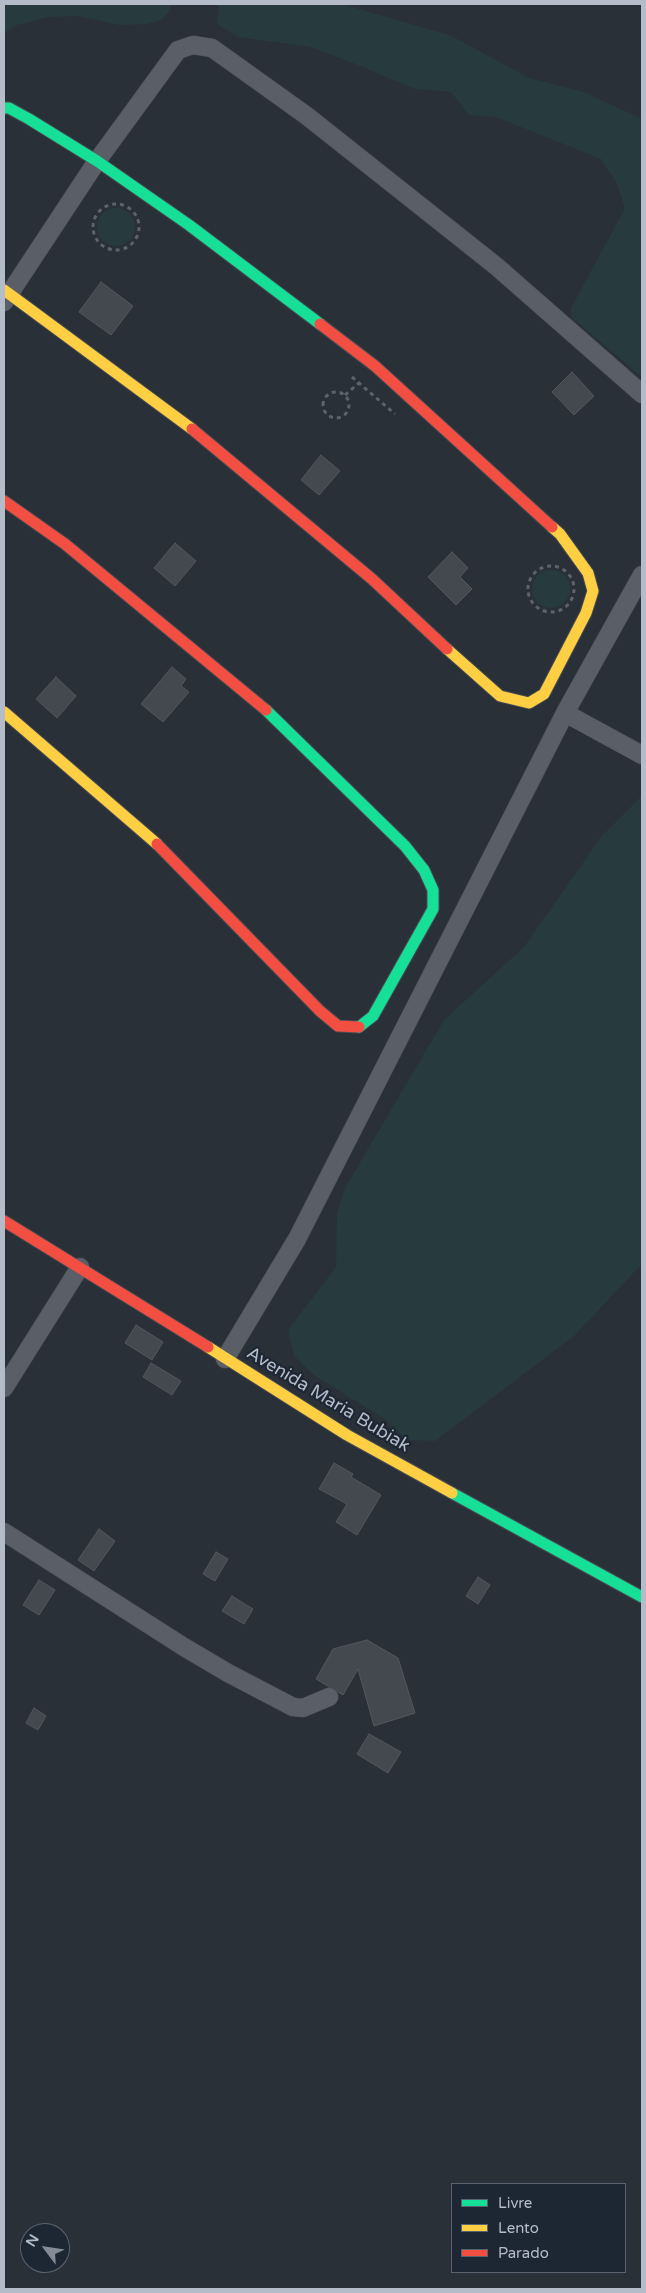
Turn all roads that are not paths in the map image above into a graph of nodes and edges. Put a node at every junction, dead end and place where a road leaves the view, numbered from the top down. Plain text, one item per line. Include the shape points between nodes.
1 (4, 108) edge
2 (97, 161) junction
3 (6, 296) edge
4 (642, 394) edge
5 (4, 501) edge
6 (641, 579) edge
7 (4, 712) edge
8 (565, 713) junction
9 (642, 755) edge
10 (4, 1221) edge
11 (80, 1267) junction
12 (226, 1359) junction
13 (4, 1388) edge
14 (4, 1532) edge
15 (642, 1597) edge
16 (329, 1697) dead end

1 - 2 street via 29,119
2 - 3 street
2 - 3 street via 189,225 376,366 560,534 588,573 593,591 586,614 544,694 529,703 500,696 489,688 372,579 197,432
2 - 4 street via 178,50 193,45 212,48 307,116 496,266
5 - 7 street via 65,544 255,699 405,846 424,870 433,890 433,909 373,1016 359,1027 338,1026 160,847
6 - 8 street
8 - 9 street
8 - 12 street via 297,1239
10 - 11 street, Avenida Maria Bubiak
11 - 12 street, Avenida Maria Bubiak
11 - 13 street
12 - 15 street, Avenida Maria Bubiak via 347,1435
14 - 16 street via 191,1651 293,1707 303,1708

